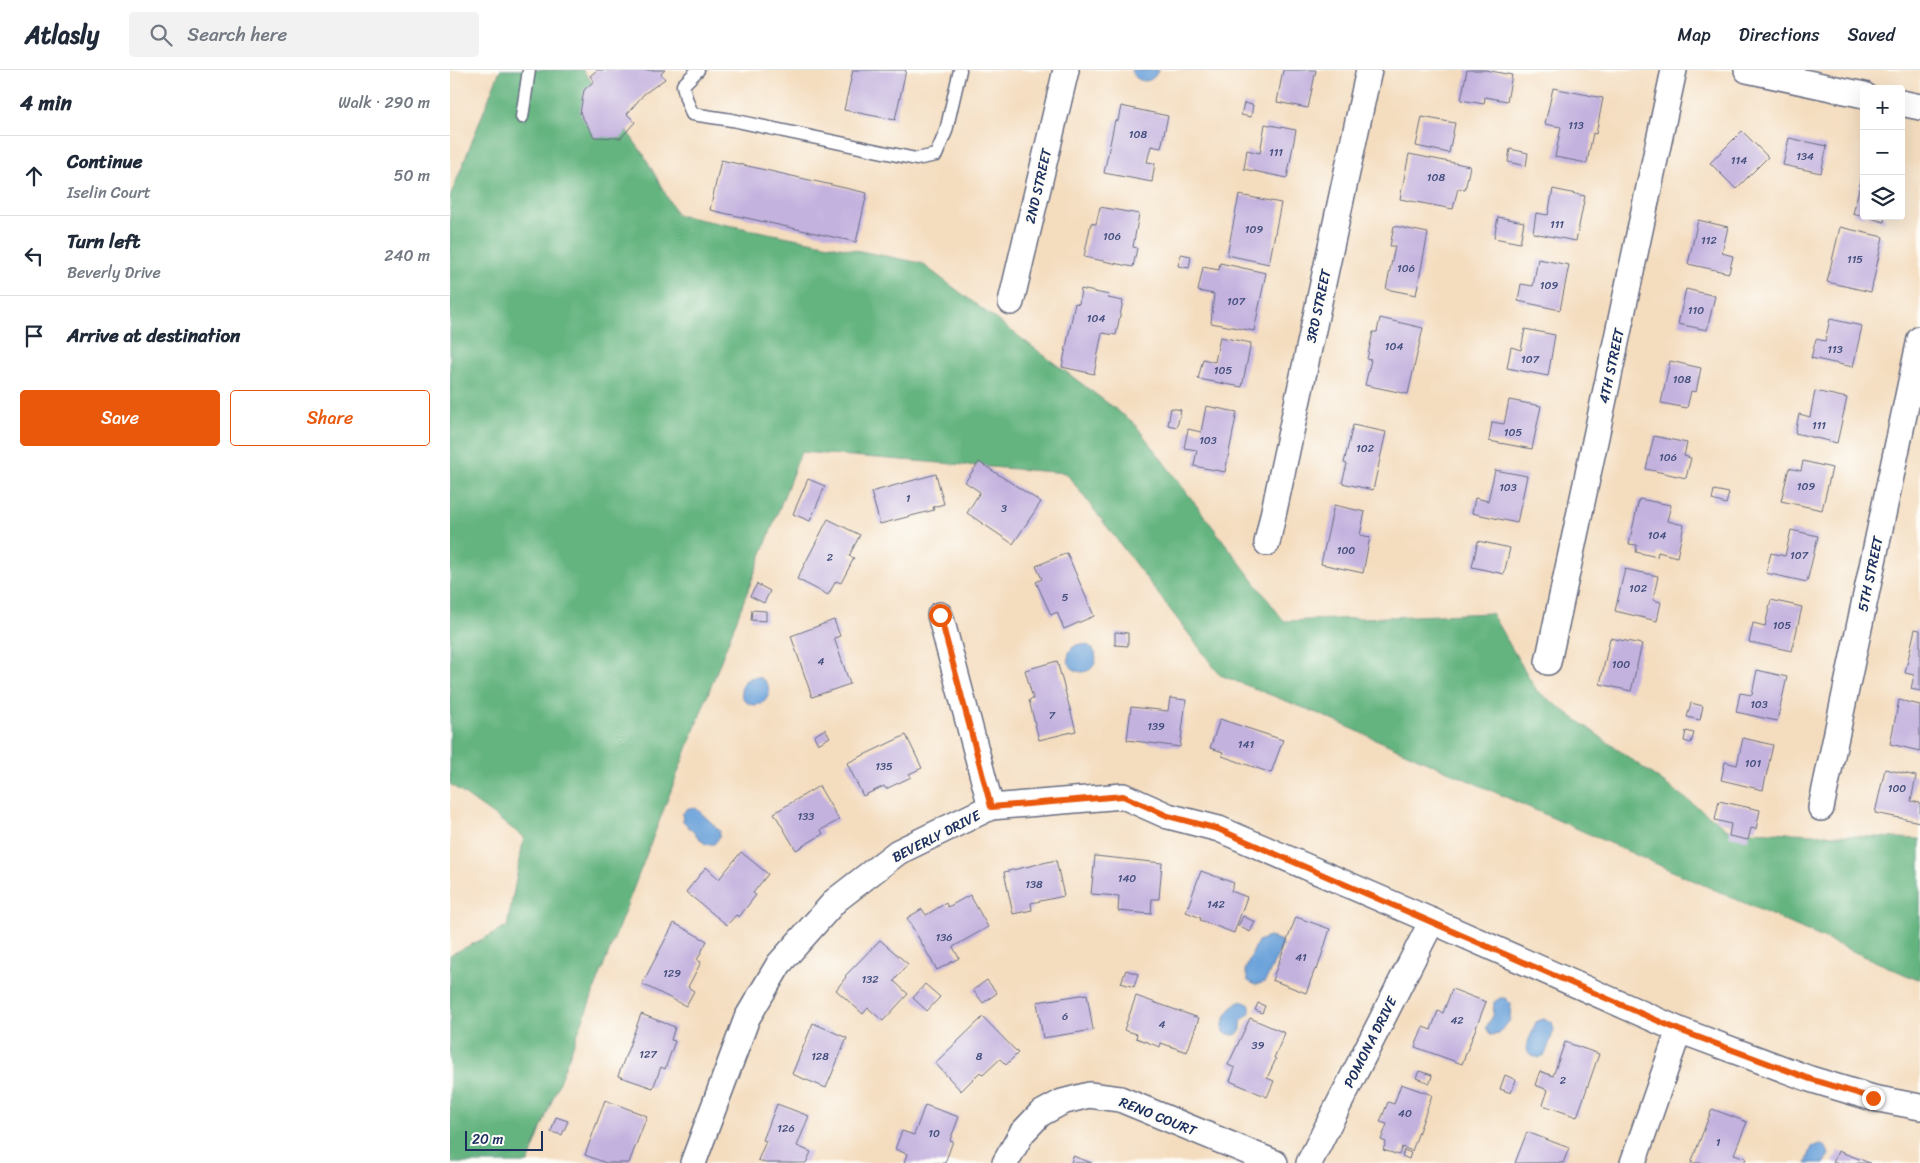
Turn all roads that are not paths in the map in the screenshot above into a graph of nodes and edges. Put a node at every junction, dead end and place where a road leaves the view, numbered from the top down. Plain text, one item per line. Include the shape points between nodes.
1 (529, 70) edge
2 (698, 70) edge
3 (960, 70) edge
4 (1066, 70) edge
5 (1370, 70) edge
6 (1674, 70) edge
7 (1747, 70) edge
8 (1860, 94) edge
9 (1905, 104) edge
10 (1920, 107) edge
11 (522, 118) dead end
12 (1011, 302) dead end
13 (1920, 339) edge
14 (1267, 542) dead end
15 (940, 615) dead end
16 (1548, 662) dead end
17 (991, 807) junction
18 (1821, 808) dead end
19 (1432, 921) junction
20 (1679, 1030) junction
21 (1920, 1107) edge
22 (693, 1163) edge
23 (1005, 1163) edge
24 (1275, 1163) edge
25 (1309, 1163) edge
26 (1633, 1163) edge

1 - 11 lane
2 - 3 lane via 683,85 692,114 916,159 936,156 946,131
4 - 12 street, 2ND STREET
5 - 14 street, 3RD STREET
6 - 16 street, 4TH STREET
7 - 8 street
9 - 10 street
13 - 18 street, 5TH STREET
15 - 17 street
17 - 19 street, BEVERLY DRIVE via 1123,796 1168,816 1218,829
17 - 22 street, BEVERLY DRIVE via 898,852 836,900 779,964 747,1018
19 - 20 street, BEVERLY DRIVE
19 - 25 street, POMONA DRIVE
20 - 21 street, BEVERLY DRIVE via 1810,1079 1873,1098
20 - 26 street
23 - 24 street, RENO COURT via 1022,1133 1040,1114 1062,1102 1089,1095 1120,1100

